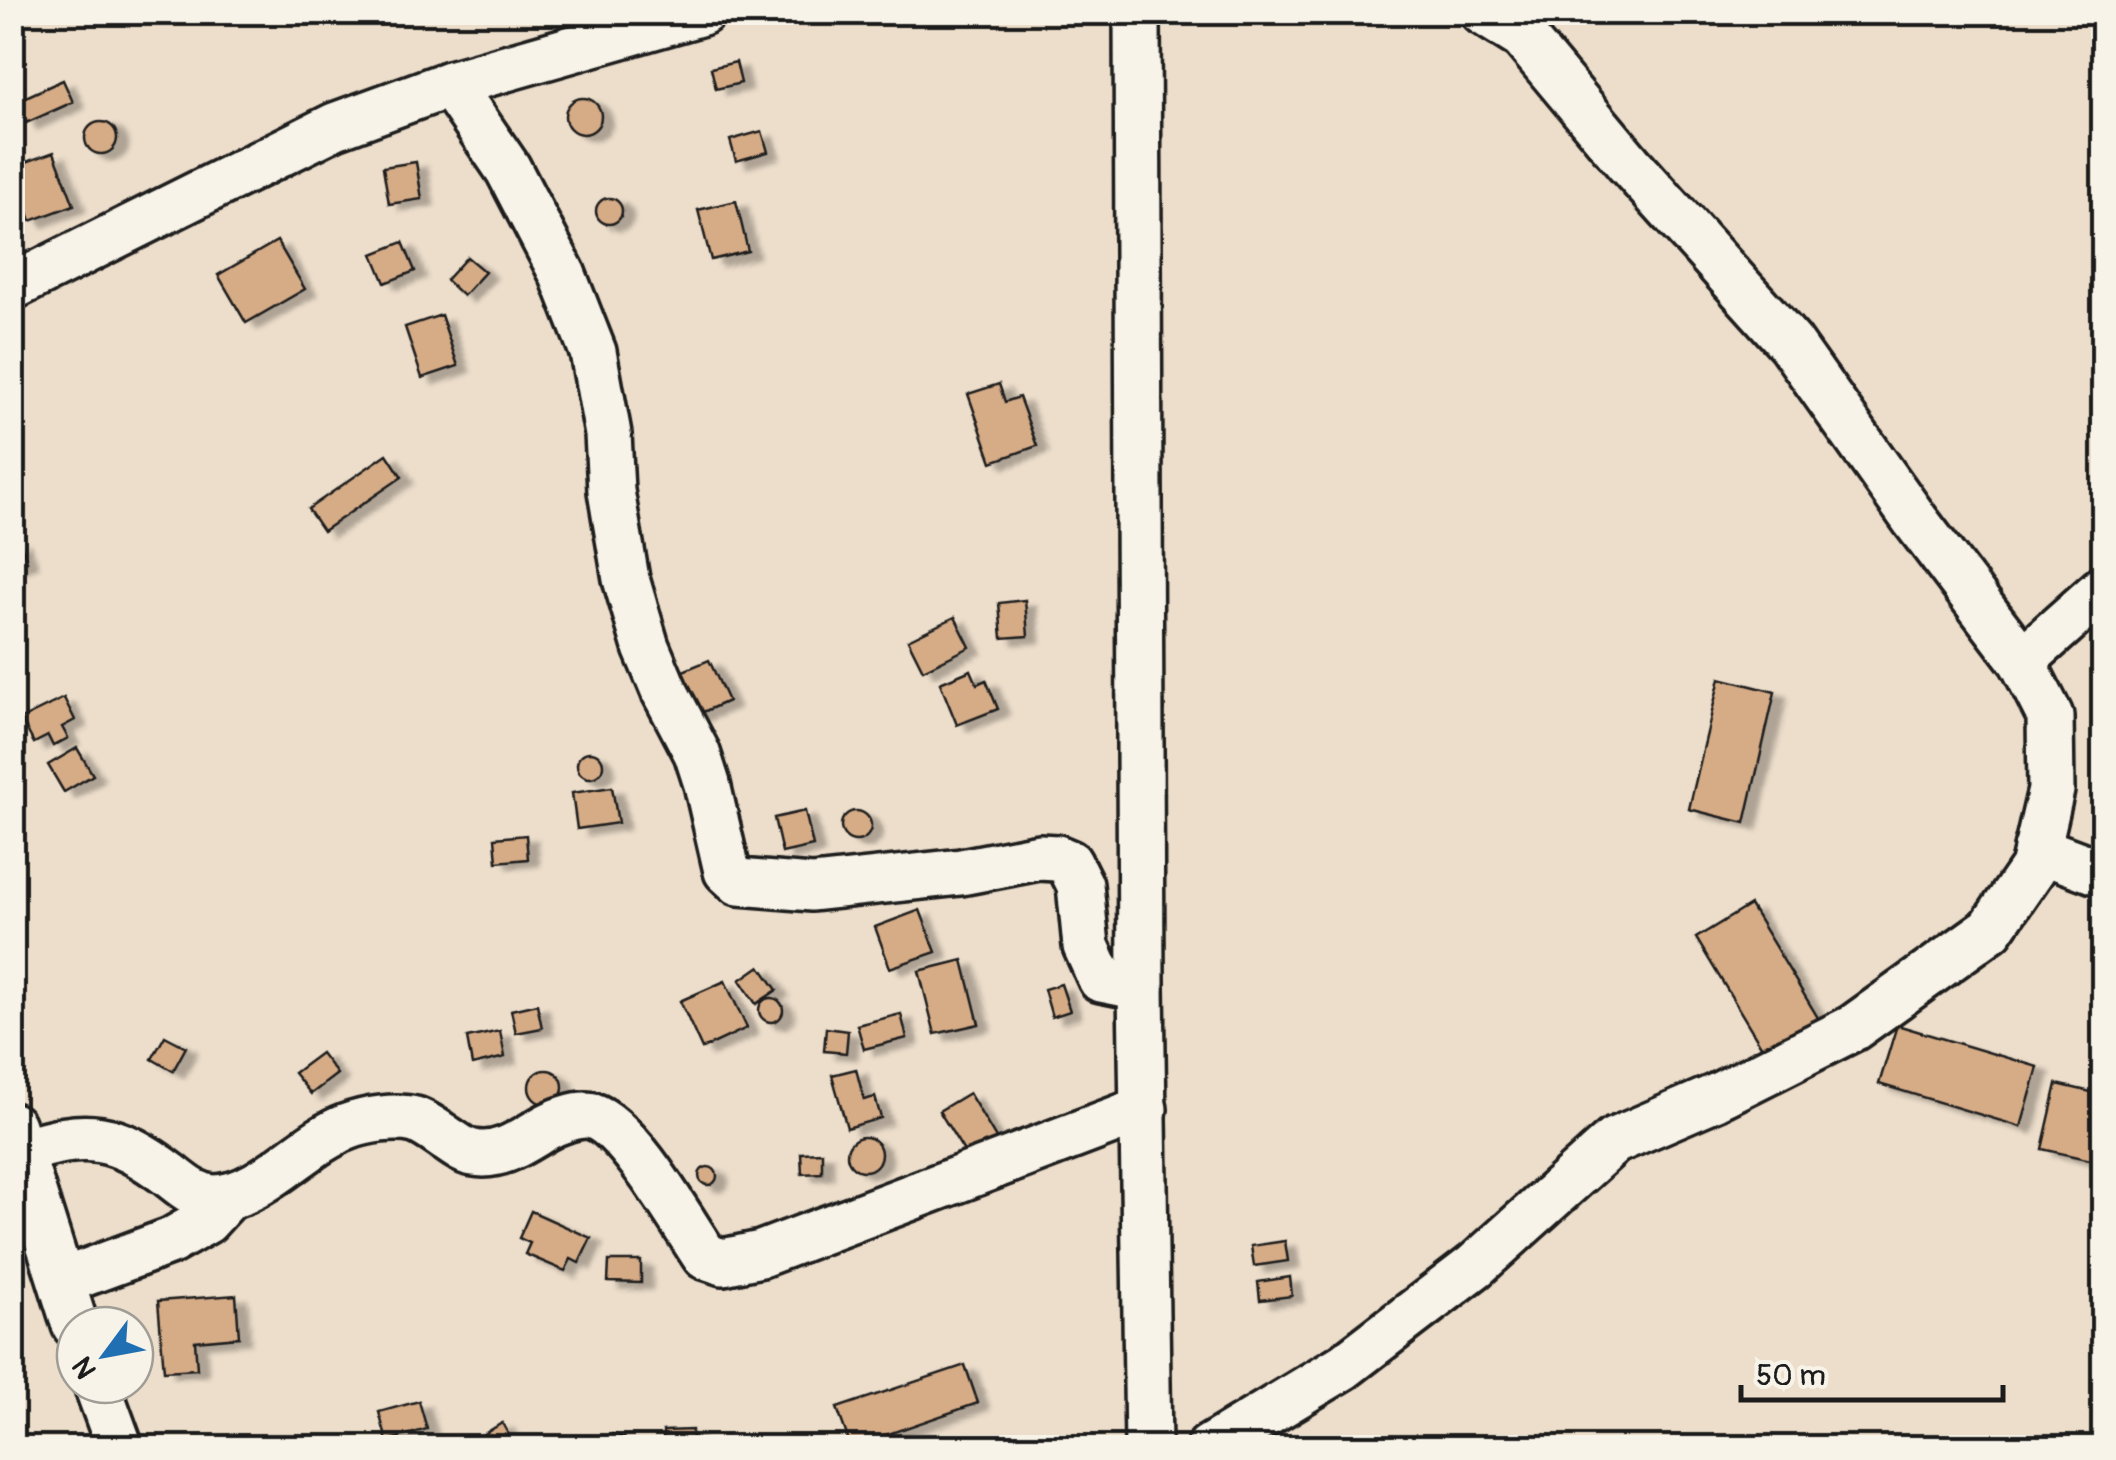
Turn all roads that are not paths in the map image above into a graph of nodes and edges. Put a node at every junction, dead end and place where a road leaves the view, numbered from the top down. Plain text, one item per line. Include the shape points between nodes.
1 (702, 12) edge
2 (1137, 12) edge
3 (1483, 12) edge
4 (450, 84) junction
5 (12, 286) edge
6 (2104, 588) edge
7 (2022, 661) junction
8 (2037, 849) junction
9 (2104, 874) edge
10 (1141, 987) junction
11 (1144, 1109) junction
12 (18, 1138) edge
13 (229, 1196) junction
14 (62, 1281) junction
15 (69, 1305) edge
16 (105, 1405) edge
17 (120, 1448) edge
18 (1148, 1448) edge
19 (1209, 1448) edge

1 - 4 street
2 - 10 street
3 - 7 street via 1523,37 1790,344
4 - 5 street via 335,126
4 - 10 street via 508,169 562,272 593,352 626,580 646,647 707,784 726,871 739,882 812,888 1056,858 1068,863 1080,885 1086,946 1102,979
6 - 7 street
7 - 8 street via 2050,716 2051,790
8 - 9 street
8 - 19 street via 2033,868 1991,929 1853,1028 1614,1141 1475,1266 1343,1367
10 - 11 street
11 - 13 street via 761,1254 723,1262 705,1256 627,1142 588,1114 490,1154 470,1153 415,1120 351,1125
11 - 18 street
12 - 13 street via 113,1140 191,1191
12 - 14 street
13 - 14 street via 206,1221 172,1241
14 - 15 street
16 - 17 street

